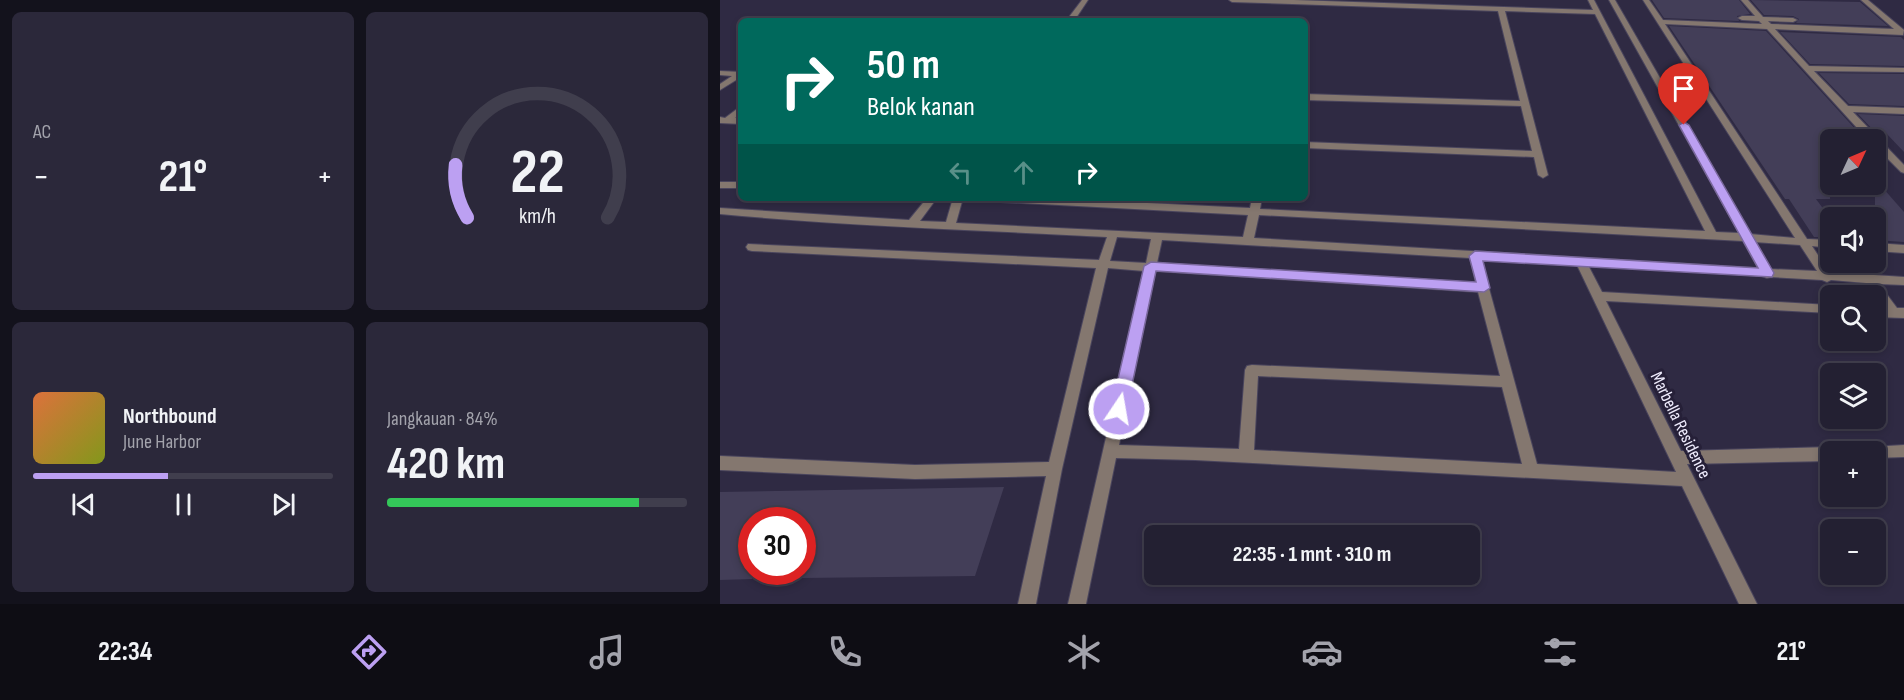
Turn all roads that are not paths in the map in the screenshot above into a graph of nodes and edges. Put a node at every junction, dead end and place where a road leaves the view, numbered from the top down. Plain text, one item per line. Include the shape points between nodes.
1 (1085, 0) edge
2 (1232, 0) edge
3 (1591, 0) edge
4 (1612, 0) edge
5 (1646, 0) edge
6 (1744, 0) edge
7 (1864, 0) edge
8 (1501, 9) junction
9 (1597, 12) junction
10 (1072, 18) edge
11 (1760, 18) junction
12 (1659, 19) junction
13 (1892, 24) junction
14 (1768, 27) junction
15 (1903, 33) edge
16 (1807, 68) junction
17 (1904, 70) edge
18 (720, 73) edge
19 (738, 74) edge
20 (738, 75) edge
21 (720, 88) edge
22 (1308, 98) edge
23 (1524, 104) junction
24 (1845, 110) junction
25 (738, 111) edge
26 (1904, 111) edge
27 (723, 121) edge
28 (738, 122) edge
29 (1863, 129) edge
30 (1308, 145) edge
31 (1886, 152) edge
32 (1537, 154) junction
33 (1902, 167) edge
34 (1543, 175) dead end
35 (720, 184) edge
36 (738, 185) edge
37 (930, 201) edge
38 (957, 201) edge
39 (1040, 201) edge
40 (1256, 201) edge
41 (720, 212) edge
42 (1254, 212) junction
43 (912, 225) junction
44 (950, 225) junction
45 (1113, 234) junction
46 (1712, 235) junction
47 (1157, 236) junction
48 (1746, 239) junction
49 (1248, 242) junction
50 (1805, 243) junction
51 (1820, 244) edge
52 (752, 247) dead end
53 (1886, 248) edge
54 (1904, 249) edge
55 (1475, 256) junction
56 (1581, 262) junction
57 (1103, 264) junction
58 (1151, 266) junction
59 (1767, 273) junction
60 (1827, 278) junction
61 (1870, 280) junction
62 (1904, 281) edge
63 (1484, 288) junction
64 (1598, 296) junction
65 (1820, 308) edge
66 (1899, 313) edge
67 (1508, 382) junction
68 (1110, 451) junction
69 (1904, 451) edge
70 (1886, 452) edge
71 (1820, 454) edge
72 (1246, 455) junction
73 (1675, 458) junction
74 (720, 463) edge
75 (1055, 469) junction
76 (1531, 471) junction
77 (1685, 479) junction
78 (1027, 604) edge
79 (1077, 604) edge
80 (1748, 604) edge

1 - 10 street
2 - 8 street
3 - 9 street
4 - 48 street
5 - 12 street
6 - 11 street
7 - 13 street
8 - 9 street
8 - 23 street
9 - 46 street
11 - 12 street
11 - 13 street
11 - 14 street
12 - 14 street
12 - 50 street
13 - 15 street
14 - 15 street
14 - 16 street
16 - 17 street
16 - 24 street
18 - 19 street
20 - 21 street
22 - 23 street
23 - 32 street
24 - 26 street
24 - 29 street
25 - 27 street
27 - 28 street
30 - 32 street
31 - 33 street
32 - 34 street
35 - 36 street
37 - 43 street
38 - 44 street
39 - 42 street
40 - 42 street
41 - 43 street
42 - 46 street
42 - 49 street
43 - 44 street
44 - 45 street
45 - 47 street
45 - 57 street
46 - 48 street
47 - 49 street
47 - 58 street
48 - 50 street
48 - 59 street
49 - 55 street
50 - 51 street
50 - 60 street
52 - 57 street
53 - 54 street
55 - 56 street
55 - 63 street
56 - 59 street
56 - 64 street, Marbella Residence
57 - 58 street
57 - 75 street
58 - 63 street
58 - 68 street
59 - 60 street
60 - 61 street
61 - 62 street
61 - 66 street
63 - 67 street
64 - 65 street
64 - 73 street, Marbella Residence
67 - 72 street via 1252,370
67 - 76 street
68 - 72 street
68 - 79 street
69 - 70 street
71 - 73 street
72 - 76 street
73 - 77 street, Marbella Residence
74 - 75 street via 915,471
75 - 78 street
76 - 77 street
77 - 80 street, Marbella Residence

